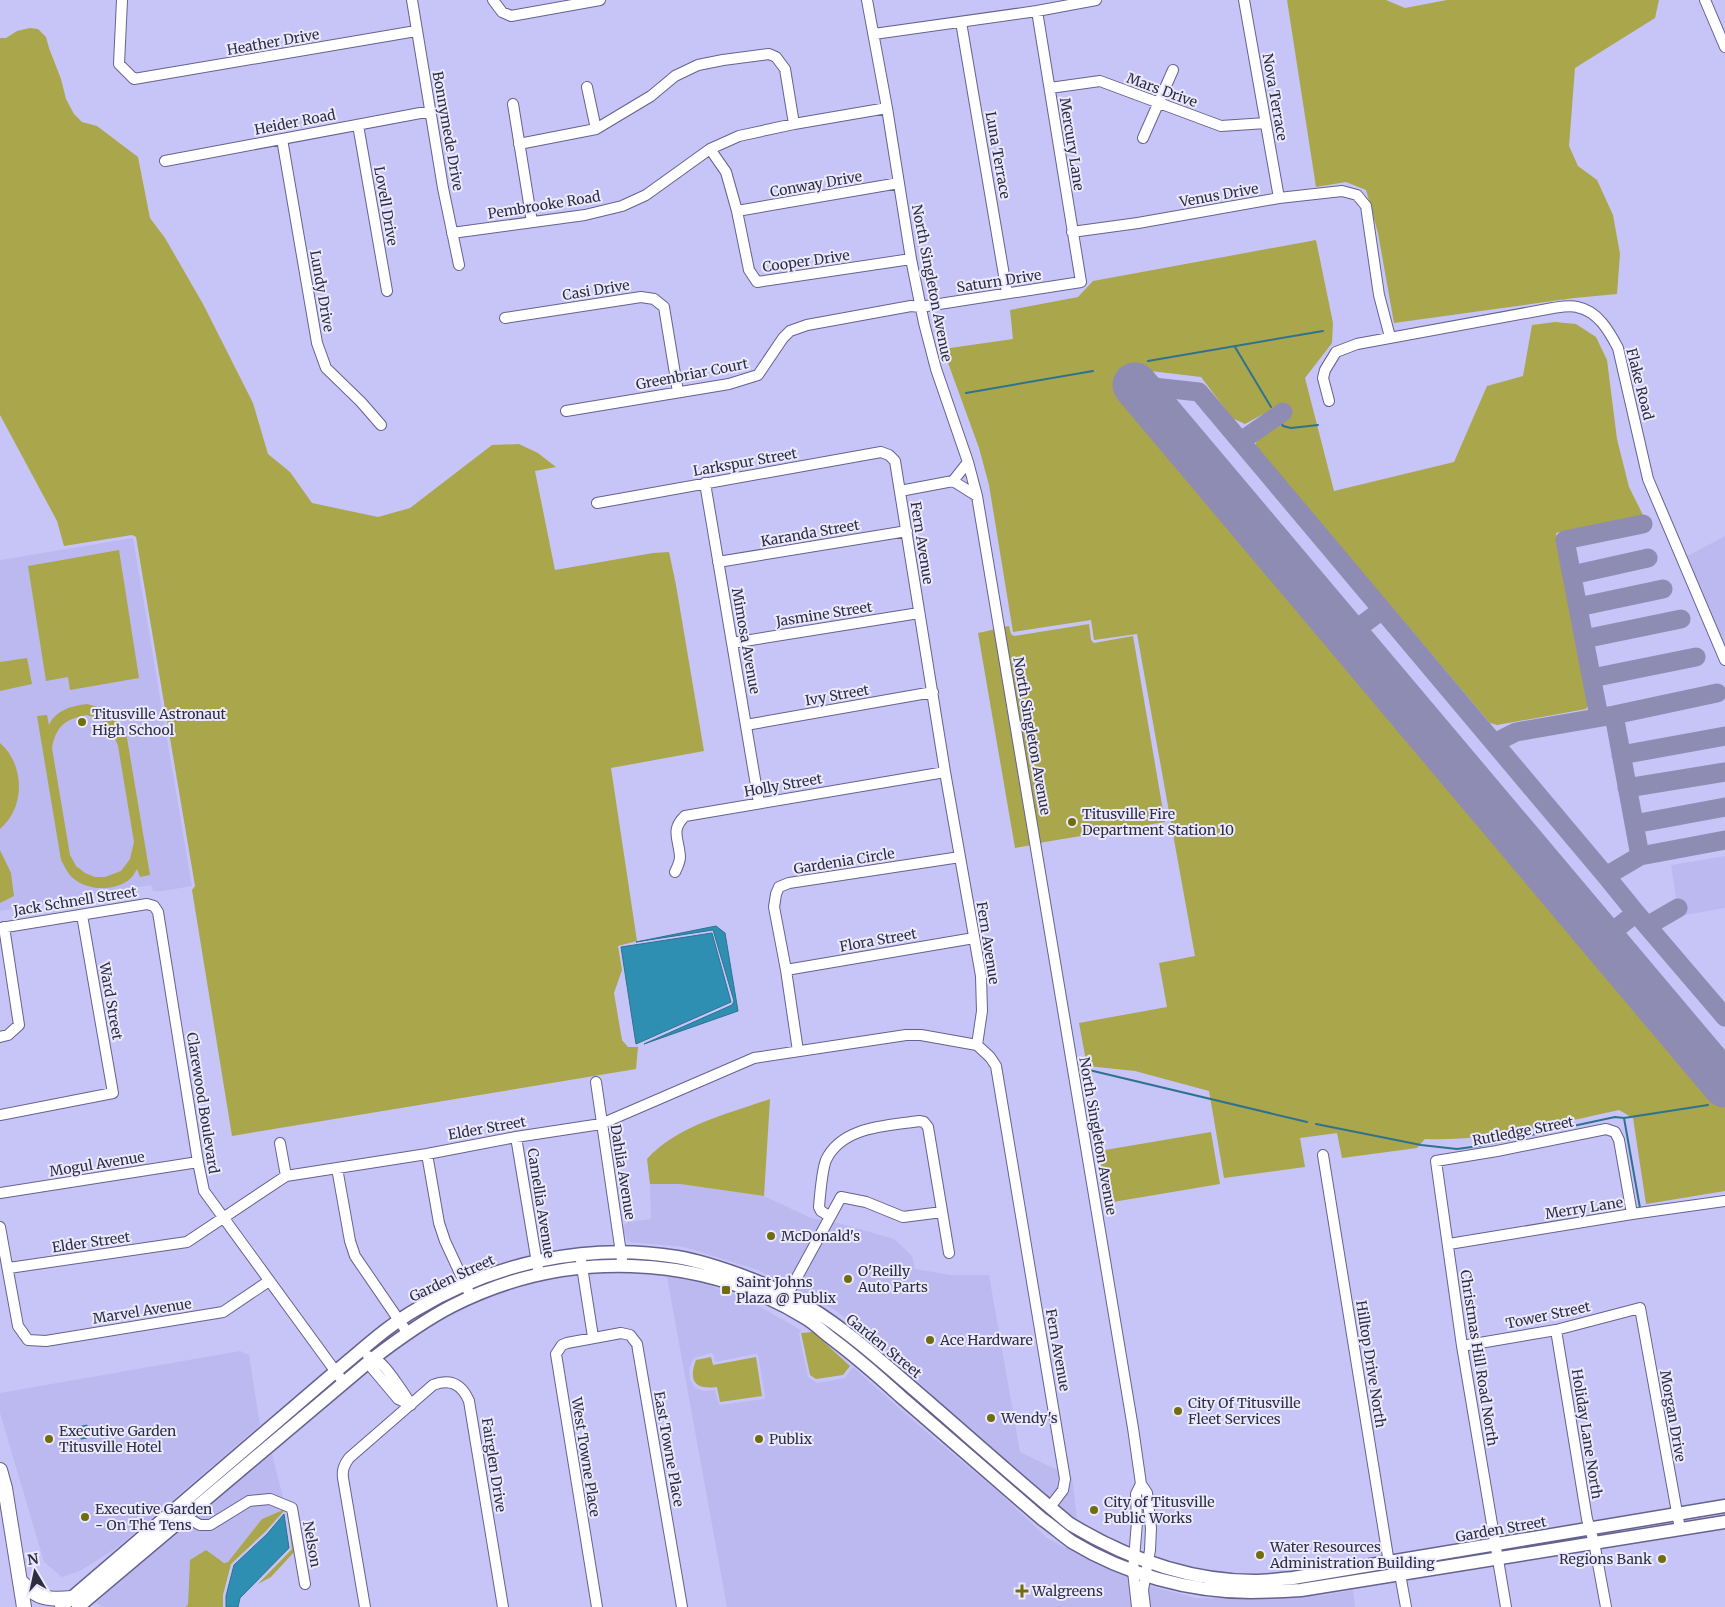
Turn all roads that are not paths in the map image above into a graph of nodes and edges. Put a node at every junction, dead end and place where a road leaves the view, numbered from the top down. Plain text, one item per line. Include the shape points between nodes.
1 (122, 0) edge
2 (412, 0) edge
3 (493, 0) edge
4 (600, 0) edge
5 (867, 0) edge
6 (1096, 0) edge
7 (1244, 0) edge
8 (584, 1) edge
9 (1706, 4) edge
10 (1037, 11) junction
11 (961, 22) junction
12 (416, 31) junction
13 (874, 34) junction
14 (1725, 47) edge
15 (1173, 70) dead end
16 (586, 87) dead end
17 (1050, 88) junction
18 (513, 104) dead end
19 (1158, 104) junction
20 (887, 108) junction
21 (431, 111) junction
22 (1266, 122) junction
23 (794, 124) junction
24 (358, 125) junction
25 (596, 129) junction
26 (1142, 138) dead end
27 (282, 139) junction
28 (520, 144) junction
29 (710, 149) junction
30 (165, 161) dead end
31 (899, 183) junction
32 (1279, 198) junction
33 (738, 211) junction
34 (532, 222) junction
35 (1072, 232) junction
36 (452, 233) junction
37 (911, 259) junction
38 (459, 265) dead end
39 (1081, 282) joint
40 (387, 291) dead end
41 (1007, 294) junction
42 (920, 307) junction
43 (504, 318) dead end
44 (1390, 337) junction
45 (678, 392) junction
46 (1329, 401) dead end
47 (566, 411) dead end
48 (381, 425) dead end
49 (895, 460) joint
50 (968, 462) junction
51 (953, 482) junction
52 (705, 483) junction
53 (900, 491) junction
54 (977, 496) junction
55 (598, 502) dead end
56 (907, 531) junction
57 (718, 562) junction
58 (919, 613) junction
59 (732, 643) junction
60 (1725, 660) edge
61 (933, 692) junction
62 (746, 725) junction
63 (945, 772) junction
64 (759, 803) junction
65 (960, 857) junction
66 (676, 872) dead end
67 (154, 906) joint
68 (82, 914) junction
69 (2, 927) edge
70 (974, 938) junction
71 (786, 970) junction
72 (0, 1037) edge
73 (977, 1045) junction
74 (798, 1051) junction
75 (596, 1082) dead end
76 (0, 1115) edge
77 (601, 1124) junction
78 (516, 1136) junction
79 (280, 1143) dead end
80 (427, 1154) junction
81 (1323, 1154) dead end
82 (1436, 1161) joint
83 (198, 1162) junction
84 (337, 1168) junction
85 (286, 1176) junction
86 (0, 1193) edge
87 (1725, 1201) edge
88 (942, 1212) junction
89 (1632, 1214) junction
90 (829, 1216) junction
91 (223, 1218) junction
92 (0, 1227) edge
93 (1448, 1244) junction
94 (621, 1252) junction
95 (949, 1253) dead end
96 (580, 1254) junction
97 (537, 1262) junction
98 (623, 1266) junction
99 (581, 1267) junction
100 (9, 1268) junction
101 (539, 1275) junction
102 (269, 1281) junction
103 (465, 1285) junction
104 (471, 1297) junction
105 (784, 1300) junction
106 (1640, 1308) joint
107 (400, 1321) junction
108 (1556, 1330) junction
109 (407, 1332) junction
110 (593, 1337) junction
111 (1462, 1346) junction
112 (367, 1354) junction
113 (335, 1372) junction
114 (344, 1383) junction
115 (411, 1405) junction
116 (921, 1414) junction
117 (956, 1426) junction
118 (946, 1436) junction
119 (981, 1448) junction
120 (0, 1470) edge
121 (1141, 1484) junction
122 (1725, 1506) edge
123 (1050, 1508) junction
124 (1677, 1514) junction
125 (184, 1516) junction
126 (1725, 1522) edge
127 (1590, 1528) junction
128 (1680, 1529) junction
129 (149, 1539) junction
130 (1594, 1542) junction
131 (1494, 1545) junction
132 (1134, 1556) junction
133 (1497, 1558) junction
134 (1390, 1563) junction
135 (1142, 1569) junction
136 (1400, 1574) junction
137 (21, 1582) junction
138 (305, 1584) dead end
139 (70, 1604) edge
140 (24, 1607) edge
141 (365, 1607) edge
142 (503, 1607) edge
143 (597, 1607) edge
144 (682, 1607) edge
145 (1137, 1607) edge
146 (1145, 1607) edge
147 (1406, 1607) edge
148 (1506, 1607) edge
149 (1606, 1607) edge

1 - 12 street, Heather Drive via 119,64 134,79
2 - 12 street, Bonnymede Drive
3 - 8 street via 502,12 511,16
4 - 8 street
5 - 13 street, North Singleton Avenue
6 - 10 street
7 - 22 street, Nova Terrace
9 - 14 street
10 - 11 street
10 - 17 street, Mercury Lane
11 - 13 street
11 - 41 street, Luna Terrace
12 - 21 street, Bonnymede Drive
13 - 20 street, North Singleton Avenue
15 - 19 street
16 - 25 street
17 - 19 street, Mars Drive via 1100,81
17 - 35 street, Mercury Lane
18 - 28 street
19 - 22 street, Mars Drive via 1221,126
19 - 26 street
20 - 23 street, Pembrooke Road
20 - 31 street, North Singleton Avenue
21 - 24 street, Heider Road
21 - 36 street, Bonnymede Drive
22 - 32 street, Nova Terrace
23 - 25 street via 785,69 769,54 723,60 674,76 629,111
23 - 29 street, Pembrooke Road via 739,136
24 - 27 street, Heider Road
24 - 40 street, Lovell Drive
25 - 28 street
27 - 30 street, Heider Road
27 - 48 street, Lundy Drive via 317,343 326,368
28 - 34 street
29 - 33 street, Cooper Drive via 726,172
29 - 34 street, Pembrooke Road via 646,195 622,206
31 - 33 street, Conway Drive
31 - 37 street, North Singleton Avenue
32 - 35 street, Venus Drive
32 - 44 street, Venus Drive via 1342,191 1357,195 1366,206
33 - 37 street, Cooper Drive via 749,270 757,282
34 - 36 street, Pembrooke Road
35 - 39 street, Mercury Lane
36 - 38 street, Bonnymede Drive
37 - 42 street, North Singleton Avenue
39 - 41 street, Saturn Drive
41 - 42 street, Saturn Drive
42 - 45 street, Greenbriar Court via 807,325 790,331 783,338 758,375 729,384
42 - 50 street, North Singleton Avenue via 936,369
43 - 45 street, Casi Drive via 640,297 654,299 664,307
44 - 46 street, Flake Road via 1336,352 1324,370
44 - 60 street, Flake Road via 1553,308 1577,306 1597,316 1618,348 1648,479
45 - 47 street, Greenbriar Court
49 - 52 street, Larkspur Street via 881,452
49 - 53 street, Fern Avenue
50 - 51 street
50 - 54 street, North Singleton Avenue
51 - 53 street
51 - 54 street
52 - 55 street, Larkspur Street
52 - 57 street, Mimosa Avenue
53 - 56 street, Fern Avenue
54 - 121 street, North Singleton Avenue
56 - 57 street, Karanda Street
56 - 58 street, Fern Avenue
57 - 59 street, Mimosa Avenue
58 - 59 street, Jasmine Street
58 - 61 street, Fern Avenue
59 - 62 street, Mimosa Avenue
61 - 62 street, Ivy Street
61 - 63 street, Fern Avenue
62 - 64 street, Mimosa Avenue
63 - 64 street, Holly Street
63 - 65 street, Fern Avenue
64 - 66 street, Holly Street via 685,816 676,829 680,859
65 - 70 street, Fern Avenue
65 - 71 street, Gardenia Circle via 779,887 774,907
67 - 68 street, Jack Schnell Street via 147,904
67 - 83 street, Clarewood Boulevard via 158,912
68 - 69 street, Jack Schnell Street
68 - 76 street, Ward Street via 113,1093
69 - 72 street via 19,1025 8,1036
70 - 71 street, Flora Street
70 - 73 street, Fern Avenue via 981,976 982,1011
71 - 74 street, Gardenia Circle
73 - 74 street, Elder Street via 906,1035
73 - 123 street, Fern Avenue via 996,1066 1066,1479 1063,1490
74 - 77 street, Elder Street via 754,1058
75 - 77 street, Dahlia Avenue
77 - 78 street, Elder Street
77 - 94 street, Dahlia Avenue
78 - 80 street, Elder Street
78 - 97 street, Camellia Avenue
79 - 85 street
80 - 84 street, Elder Street
80 - 103 street via 439,1223
81 - 134 street, Hilltop Drive North
82 - 89 street, Rutledge Street via 1606,1129 1615,1132 1619,1140
82 - 93 street, Christmas Hill Road North
83 - 86 street, Mogul Avenue
83 - 91 street, Clarewood Boulevard via 204,1191
84 - 85 street, Elder Street
84 - 107 street via 355,1256
85 - 91 street, Elder Street
87 - 89 street, Merry Lane
88 - 90 street via 903,1217 866,1202 841,1197
88 - 90 street via 928,1127 919,1121 857,1132 837,1145 826,1161 819,1207
88 - 95 street
89 - 93 street, Merry Lane
90 - 105 street
91 - 100 street, Elder Street via 187,1242
91 - 102 street, Clarewood Boulevard
92 - 100 street
93 - 111 street, Christmas Hill Road North
94 - 96 main road, Garden Street
94 - 98 street, Dahlia Avenue
94 - 105 main road, Garden Street via 678,1257 727,1270 772,1287
96 - 97 main road, Garden Street
96 - 99 street
97 - 101 street, Camellia Avenue
97 - 103 main road, Garden Street via 502,1270
98 - 99 main road, Garden Street
98 - 105 main road, Garden Street via 687,1272 727,1282 767,1298
99 - 101 main road, Garden Street
99 - 110 street
100 - 102 street, Marvel Avenue via 18,1326 28,1340 46,1341 223,1312
101 - 104 main road, Garden Street
102 - 113 street, Clarewood Boulevard
103 - 104 street
103 - 107 main road, Garden Street
104 - 109 main road, Garden Street
105 - 116 main road, Garden Street
105 - 117 main road, Garden Street via 808,1306 844,1331
106 - 108 street, Tower Street
106 - 124 street, Morgan Drive
107 - 109 street
107 - 112 main road, Garden Street
108 - 111 street, Tower Street
108 - 127 street, Holiday Lane North
109 - 112 main road, Garden Street
110 - 143 street, West Towne Place via 562,1345 556,1358
110 - 144 street, East Towne Place via 626,1333 637,1344
111 - 131 street, Christmas Hill Road North
112 - 113 main road, Garden Street
112 - 114 main road, Garden Street
112 - 115 street via 379,1362
113 - 114 street, Clarewood Boulevard
113 - 129 main road, Garden Street
114 - 125 main road, Garden Street
115 - 141 street, Fairglen Drive via 348,1458 342,1471
115 - 142 street, Fairglen Drive via 440,1382 456,1384 466,1394
116 - 117 main road via 941,1426
116 - 118 main road, Garden Street
117 - 119 main road, Garden Street
118 - 119 main road via 962,1438
118 - 135 main road, Garden Street via 1071,1541 1099,1557
119 - 123 main road, Garden Street
120 - 137 highway
121 - 132 street, North Singleton Avenue via 1136,1494
121 - 135 street, North Singleton Avenue via 1147,1493 1151,1528 1150,1550
122 - 124 main road, Garden Street
123 - 132 main road, Garden Street via 1095,1539
124 - 127 main road, Garden Street
124 - 128 street, Morgan Drive
125 - 129 main road, Garden Street
125 - 138 street, Nelson via 200,1525 210,1525 249,1501 270,1499 292,1508
126 - 128 main road, Garden Street
127 - 130 street, Holiday Lane North
127 - 131 main road, Garden Street
128 - 130 main road, Garden Street
129 - 139 main road, Garden Street
130 - 133 main road, Garden Street
130 - 149 street, Holiday Lane North
131 - 133 street, Christmas Hill Road North
131 - 134 main road, Garden Street
132 - 135 main road, Garden Street
133 - 136 main road, Garden Street
133 - 148 street, Christmas Hill Road North
134 - 135 main road, Garden Street via 1255,1582
134 - 136 street
135 - 136 main road, Garden Street via 1178,1583 1206,1589 1250,1592 1301,1590
135 - 145 street
135 - 146 street
136 - 147 street
137 - 139 highway via 36,1595
137 - 140 highway

